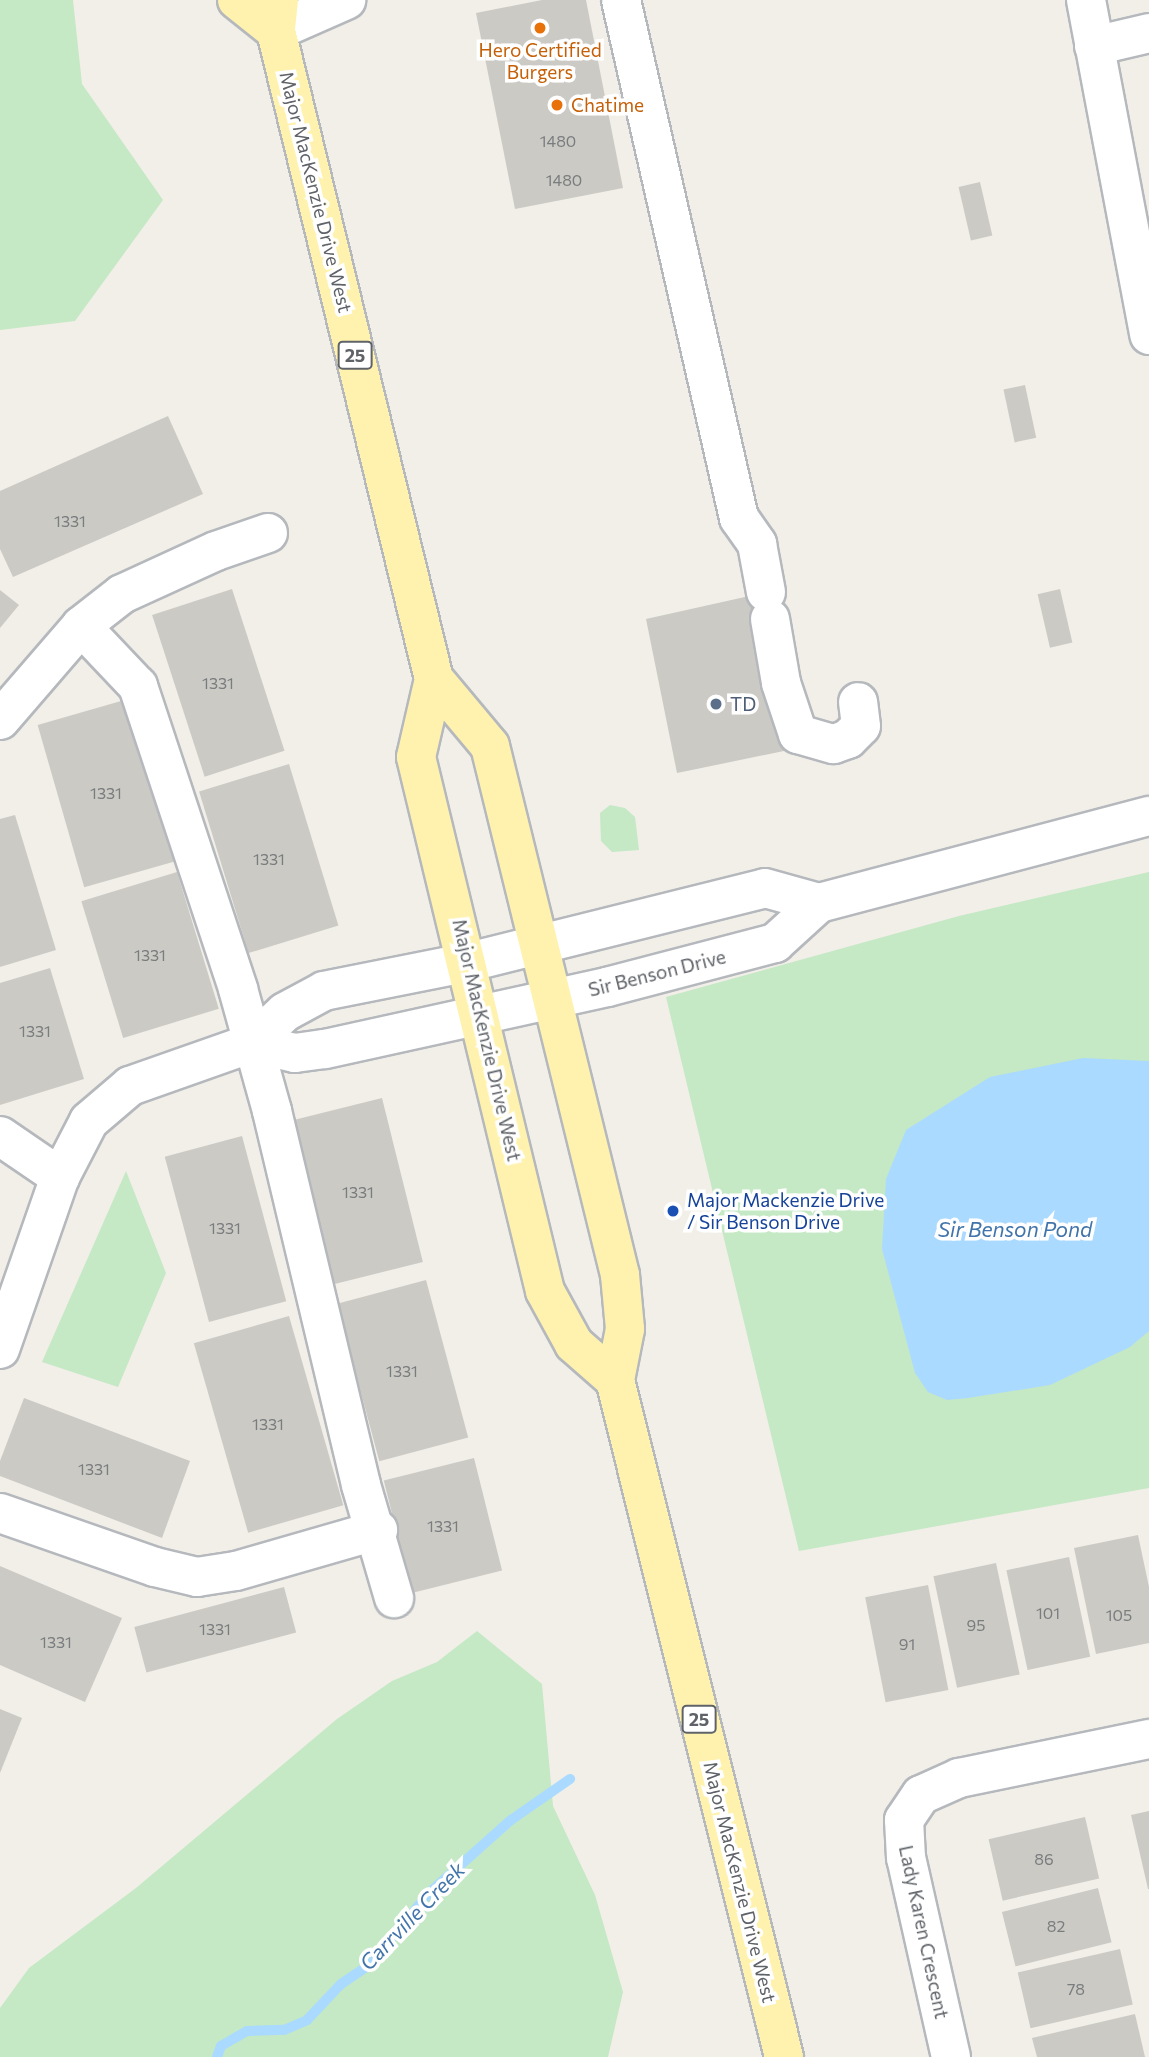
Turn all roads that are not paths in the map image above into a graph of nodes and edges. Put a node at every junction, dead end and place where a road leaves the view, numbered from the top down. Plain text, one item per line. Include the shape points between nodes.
1 (237, 0) edge
2 (346, 0) edge
3 (621, 0) edge
4 (1086, 0) edge
5 (278, 15) edge
6 (1149, 33) edge
7 (1094, 46) junction
8 (1149, 335) edge
9 (268, 533) dead end
10 (81, 626) junction
11 (434, 679) junction
12 (858, 702) dead end
13 (0, 720) edge
14 (1149, 816) edge
15 (819, 904) junction
16 (537, 945) junction
17 (469, 962) junction
18 (551, 998) junction
19 (481, 1013) junction
20 (252, 1043) junction
21 (0, 1136) edge
22 (60, 1178) junction
23 (0, 1349) edge
24 (615, 1380) junction
25 (0, 1513) edge
26 (378, 1530) junction
27 (394, 1598) dead end
28 (1149, 1739) edge
29 (784, 2057) edge
30 (951, 2057) edge

1 - 5 main road
2 - 5 street
3 - 12 street via 739,518 757,544 781,683 798,734 834,744 848,739 861,726
4 - 7 street
5 - 11 main road, Major MacKenzie Drive West / 25
6 - 7 street
7 - 8 street
9 - 10 street via 122,594
10 - 13 street
10 - 20 street via 138,686
11 - 16 main road, Major MacKenzie Drive West / 25 via 490,746
11 - 17 main road, Major MacKenzie Drive West via 416,757
14 - 15 street, Sir Benson Drive
15 - 16 street via 765,888
15 - 18 street, Sir Benson Drive via 775,943
16 - 17 street
16 - 18 main road, Major MacKenzie Drive West / 25
17 - 19 main road, Major MacKenzie Drive West
17 - 20 street via 324,991 285,1012
18 - 19 street, Sir Benson Drive
18 - 24 main road, Major MacKenzie Drive West / 25 via 620,1275 625,1329
19 - 20 street, Sir Benson Drive via 295,1053
19 - 24 main road, Major MacKenzie Drive West via 545,1291 575,1345
20 - 22 street via 130,1086 89,1121
20 - 26 street via 361,1485
21 - 22 street
22 - 23 street
24 - 29 main road, Major MacKenzie Drive West / 25
25 - 26 street via 197,1577 236,1571
26 - 27 street
28 - 30 street, Lady Karen Crescent via 959,1778 921,1795 904,1819 906,1858

